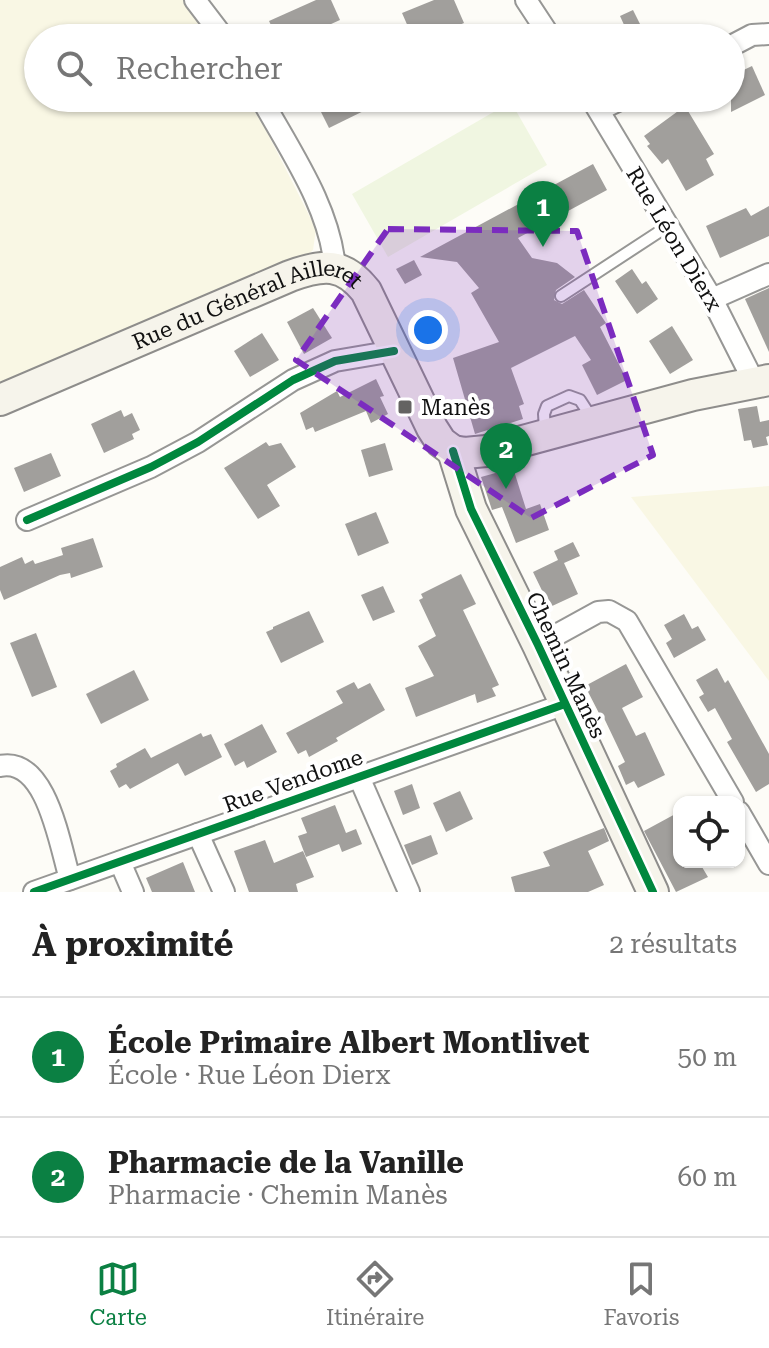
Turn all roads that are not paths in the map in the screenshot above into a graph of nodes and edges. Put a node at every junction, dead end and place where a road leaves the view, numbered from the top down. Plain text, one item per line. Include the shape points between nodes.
1 (195, 0) edge
2 (526, 0) edge
3 (213, 24) edge
4 (542, 24) edge
5 (769, 34) edge
6 (745, 39) edge
7 (269, 112) edge
8 (600, 112) edge
9 (668, 226) junction
10 (335, 268) junction
11 (769, 274) edge
12 (561, 296) dead end
13 (712, 299) junction
14 (394, 351) junction
15 (762, 381) edge
16 (0, 400) edge
17 (453, 451) junction
18 (27, 520) dead end
19 (538, 645) junction
20 (565, 704) junction
21 (0, 766) edge
22 (359, 777) junction
23 (729, 796) edge
24 (745, 822) edge
25 (198, 834) junction
26 (120, 862) junction
27 (769, 864) edge
28 (70, 879) junction
29 (34, 892) edge
30 (133, 892) edge
31 (224, 892) edge
32 (409, 892) edge
33 (653, 892) edge

1 - 3 street
2 - 4 street
5 - 6 street
7 - 10 street via 323,213
8 - 9 street, Rue Léon Dierx
9 - 12 lane
9 - 13 street, Rue Léon Dierx
10 - 14 main road, Rue du Général Ailleret via 354,277 366,291
10 - 16 main road, Rue du Général Ailleret via 315,267 290,276
11 - 13 street
13 - 15 street, Rue Léon Dierx
14 - 17 main road, Rue du Général Ailleret via 432,428
14 - 18 street via 335,361 293,380 151,467
15 - 17 main road via 486,451
17 - 19 main road, Chemin Manès via 471,509
19 - 20 main road, Chemin Manès
19 - 23 street via 598,612 609,611 627,621
20 - 22 street, Rue Vendome
20 - 33 main road, Chemin Manès
21 - 28 street via 23,770 45,793
22 - 25 street, Rue Vendome
22 - 32 street
24 - 27 street
25 - 26 street, Rue Vendome
25 - 31 street
26 - 28 street, Rue Vendome
26 - 30 street
28 - 29 street, Rue Vendome

